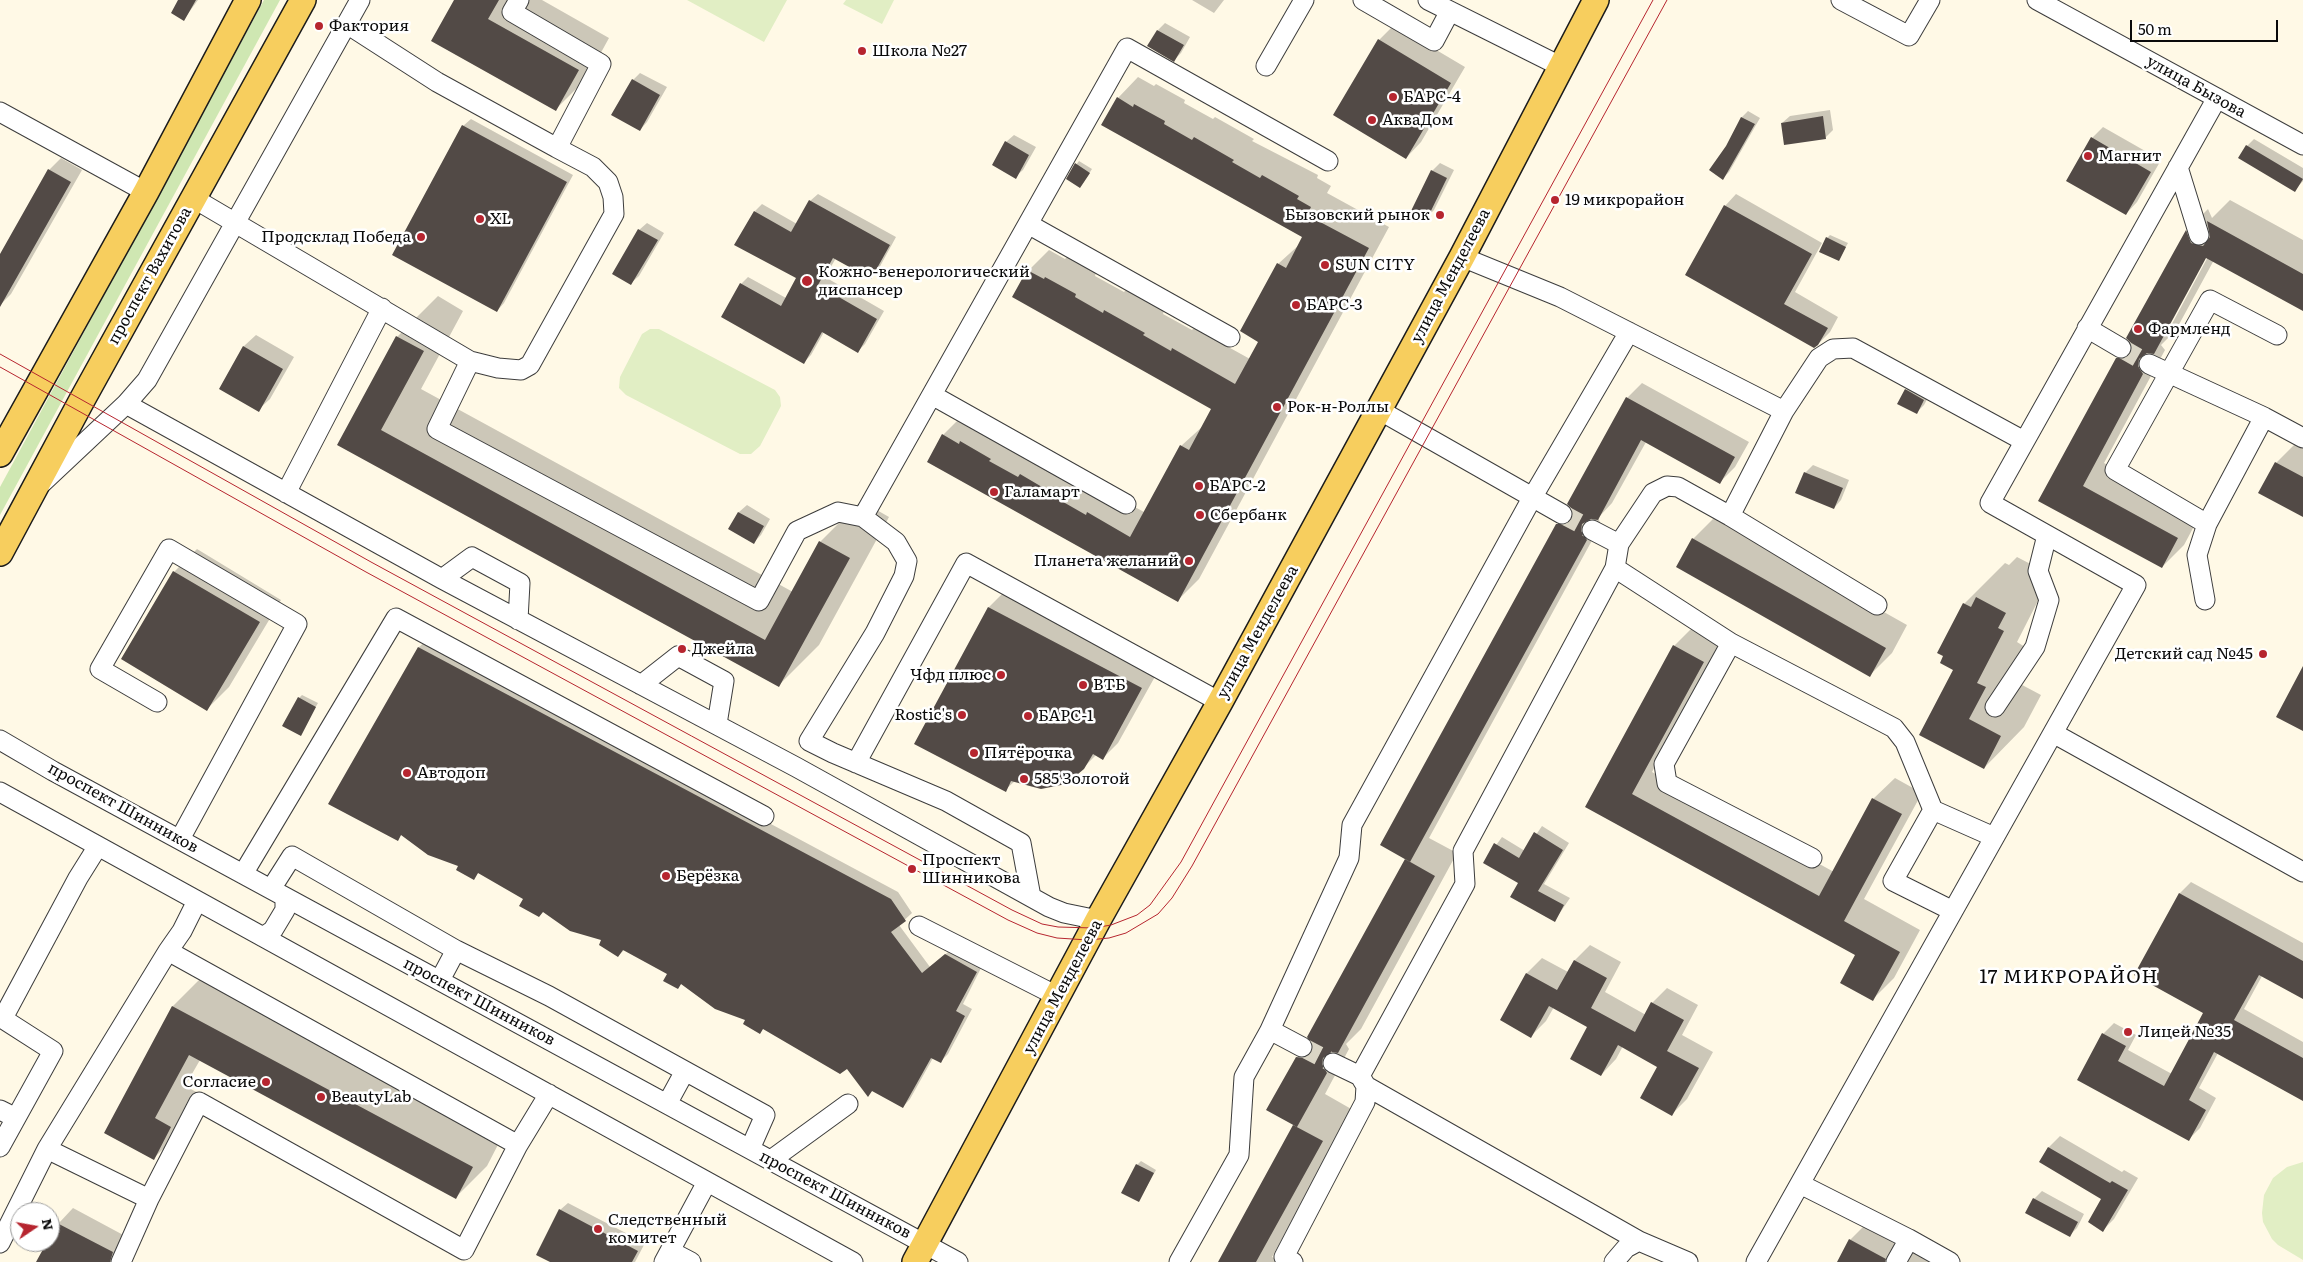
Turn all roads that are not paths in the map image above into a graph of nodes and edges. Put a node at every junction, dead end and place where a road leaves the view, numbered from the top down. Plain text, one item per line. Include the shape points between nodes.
1 (248, 0) edge
2 (303, 0) edge
3 (360, 0) edge
4 (519, 0) edge
5 (1304, 0) edge
6 (1364, 0) edge
7 (1428, 0) edge
8 (1596, 0) edge
9 (1841, 0) edge
10 (1930, 0) edge
11 (2037, 0) edge
12 (1450, 11) junction
13 (347, 24) junction
14 (1266, 66) dead end
15 (1562, 67) junction
16 (2217, 98) junction
17 (0, 112) edge
18 (2303, 145) edge
19 (557, 148) junction
20 (1328, 161) dead end
21 (2178, 168) junction
22 (146, 192) junction
23 (193, 198) junction
24 (234, 222) junction
25 (1028, 224) junction
26 (2199, 235) dead end
27 (1462, 256) junction
28 (382, 308) junction
29 (2087, 328) junction
30 (1628, 332) junction
31 (2277, 335) dead end
32 (1230, 337) dead end
33 (2121, 348) tunnel mouth
34 (470, 361) junction
35 (2149, 364) tunnel mouth
36 (2170, 375) junction
37 (932, 395) junction
38 (126, 404) junction
39 (1379, 410) junction
40 (1784, 412) junction
41 (2264, 417) junction
42 (2303, 438) edge
43 (2024, 441) junction
44 (0, 454) edge
45 (33, 492) junction
46 (286, 493) junction
47 (1532, 498) junction
48 (1126, 504) dead end
49 (1562, 514) tunnel mouth
50 (1730, 516) junction
51 (864, 517) junction
52 (2207, 524) junction
53 (1592, 530) tunnel mouth
54 (2047, 535) junction
55 (1619, 544) junction
56 (0, 553) edge
57 (1615, 568) junction
58 (442, 579) junction
59 (2205, 600) dead end
60 (1877, 605) dead end
61 (518, 620) junction
62 (1731, 643) junction
63 (641, 685) junction
64 (157, 702) dead end
65 (1220, 702) junction
66 (1995, 707) dead end
67 (717, 724) junction
68 (2053, 733) junction
69 (0, 740) edge
70 (809, 741) junction
71 (856, 763) junction
72 (796, 767) junction
73 (0, 792) edge
74 (1934, 810) junction
75 (764, 816) dead end
76 (1994, 837) junction
77 (180, 840) junction
78 (98, 846) junction
79 (1812, 858) dead end
80 (2303, 872) edge
81 (244, 874) junction
82 (278, 893) junction
83 (1031, 897) junction
84 (197, 901) junction
85 (1953, 911) junction
86 (1098, 920) junction
87 (919, 926) dead end
88 (263, 937) junction
89 (456, 950) junction
90 (168, 951) junction
91 (440, 980) junction
92 (1057, 996) junction
93 (2, 1018) edge
94 (1270, 1030) junction
95 (1302, 1046) tunnel mouth
96 (1333, 1062) tunnel mouth
97 (685, 1071) junction
98 (1363, 1081) junction
99 (549, 1094) junction
100 (667, 1104) junction
101 (848, 1104) dead end
102 (8, 1114) edge
103 (518, 1145) junction
104 (0, 1147) edge
105 (47, 1149) junction
106 (750, 1149) junction
107 (771, 1160) junction
108 (707, 1182) junction
109 (1800, 1184) junction
110 (149, 1199) junction
111 (1908, 1239) junction
112 (1640, 1241) junction
113 (0, 1243) edge
114 (920, 1253) edge
115 (667, 1256) edge
116 (462, 1258) edge
117 (121, 1262) edge
118 (691, 1262) edge
119 (853, 1262) edge
120 (958, 1262) edge
121 (1179, 1262) edge
122 (1293, 1262) edge
123 (1614, 1262) edge
124 (1688, 1262) edge
125 (1756, 1262) edge
126 (1896, 1262) edge
127 (1950, 1262) edge

1 - 22 main road
2 - 23 main road, проспект Вахитова
3 - 13 street
4 - 19 street via 512,12 601,64
5 - 14 street
6 - 12 street via 1434,41
7 - 12 street
8 - 15 main road, улица Менделеева
9 - 10 street via 1909,36
11 - 16 street, улица Бызова
12 - 15 street
13 - 19 street via 437,82
13 - 24 street
15 - 27 main road, улица Менделеева
16 - 18 street, улица Бызова
16 - 21 street
17 - 22 street
19 - 34 street via 593,168 608,182 614,214 530,365 521,370
20 - 25 street via 1127,48
21 - 26 street
21 - 29 street
22 - 44 main road
23 - 24 street
23 - 45 main road, проспект Вахитова
24 - 28 street
24 - 38 street via 147,380
25 - 32 street
25 - 37 street
27 - 30 street via 1546,290
27 - 39 main road, улица Менделеева
28 - 34 street
28 - 46 street
29 - 33 street
29 - 43 street
30 - 40 street
30 - 47 street
31 - 36 street via 2210,300
34 - 51 street via 436,429 759,601 797,530 838,512
35 - 36 street
36 - 41 street
36 - 52 street via 2115,470
37 - 48 street
37 - 51 street
38 - 45 street
38 - 46 street
39 - 47 street
39 - 65 main road, улица Менделеева
40 - 43 street via 1819,358 1833,349 1853,348
40 - 50 street
41 - 42 street
41 - 52 street
43 - 54 street via 1990,503
45 - 56 main road, проспект Вахитова
46 - 58 street
47 - 49 street
47 - 94 street via 1352,825 1349,858
50 - 55 street via 1678,487 1667,486 1653,492
50 - 60 street
51 - 70 street via 896,542 907,561 904,576 875,633
52 - 59 street via 2197,555
53 - 55 street
54 - 66 street via 2038,571 2049,600 2035,647
54 - 68 street via 2136,585
55 - 57 street
57 - 62 street
57 - 98 street via 1463,851 1465,884
58 - 61 street
58 - 61 street via 472,557 520,583
61 - 63 street
62 - 74 street via 1894,728 1905,742
62 - 79 street via 1664,764 1667,784
63 - 67 street
63 - 67 street via 678,656 724,682
64 - 77 street via 100,668 169,549 297,624
65 - 71 street via 966,563
65 - 86 main road, улица Менделеева
67 - 72 street
68 - 76 street
68 - 80 street
69 - 77 street, проспект Шинников
70 - 71 street
70 - 72 street
71 - 83 street via 946,801 1021,843
72 - 83 street
73 - 78 street
74 - 76 street
74 - 85 street via 1893,881
75 - 81 street via 396,618
76 - 85 street
77 - 81 street, проспект Шинников
78 - 84 street
78 - 93 street
81 - 82 street, проспект Шинников
82 - 88 street via 285,910 273,930
82 - 89 street via 292,856
82 - 91 street, проспект Шинников
83 - 86 street via 1064,913
84 - 88 street
84 - 90 street
85 - 109 street
86 - 92 main road, улица Менделеева
87 - 92 street
88 - 99 street
89 - 91 street
89 - 97 street via 549,996
90 - 103 street
90 - 105 street
91 - 100 street, проспект Шинников
92 - 114 main road, улица Менделеева
93 - 102 street via 53,1051
94 - 95 street
94 - 121 street via 1244,1078 1239,1155
96 - 98 street
97 - 100 street
97 - 106 street via 765,1115
98 - 112 street
98 - 122 street via 1365,1102 1284,1257
99 - 103 street
99 - 108 street
100 - 106 street, проспект Шинников
101 - 107 street
102 - 104 street
103 - 116 street
105 - 110 street
105 - 113 street
106 - 107 street, проспект Шинников
107 - 114 street, проспект Шинников
108 - 115 street
108 - 119 street
109 - 111 street
109 - 125 street
110 - 116 street via 199,1102
110 - 117 street
111 - 126 street
111 - 127 street
112 - 123 street via 1626,1248
112 - 124 street
114 - 120 street, проспект Шинников
115 - 118 street

